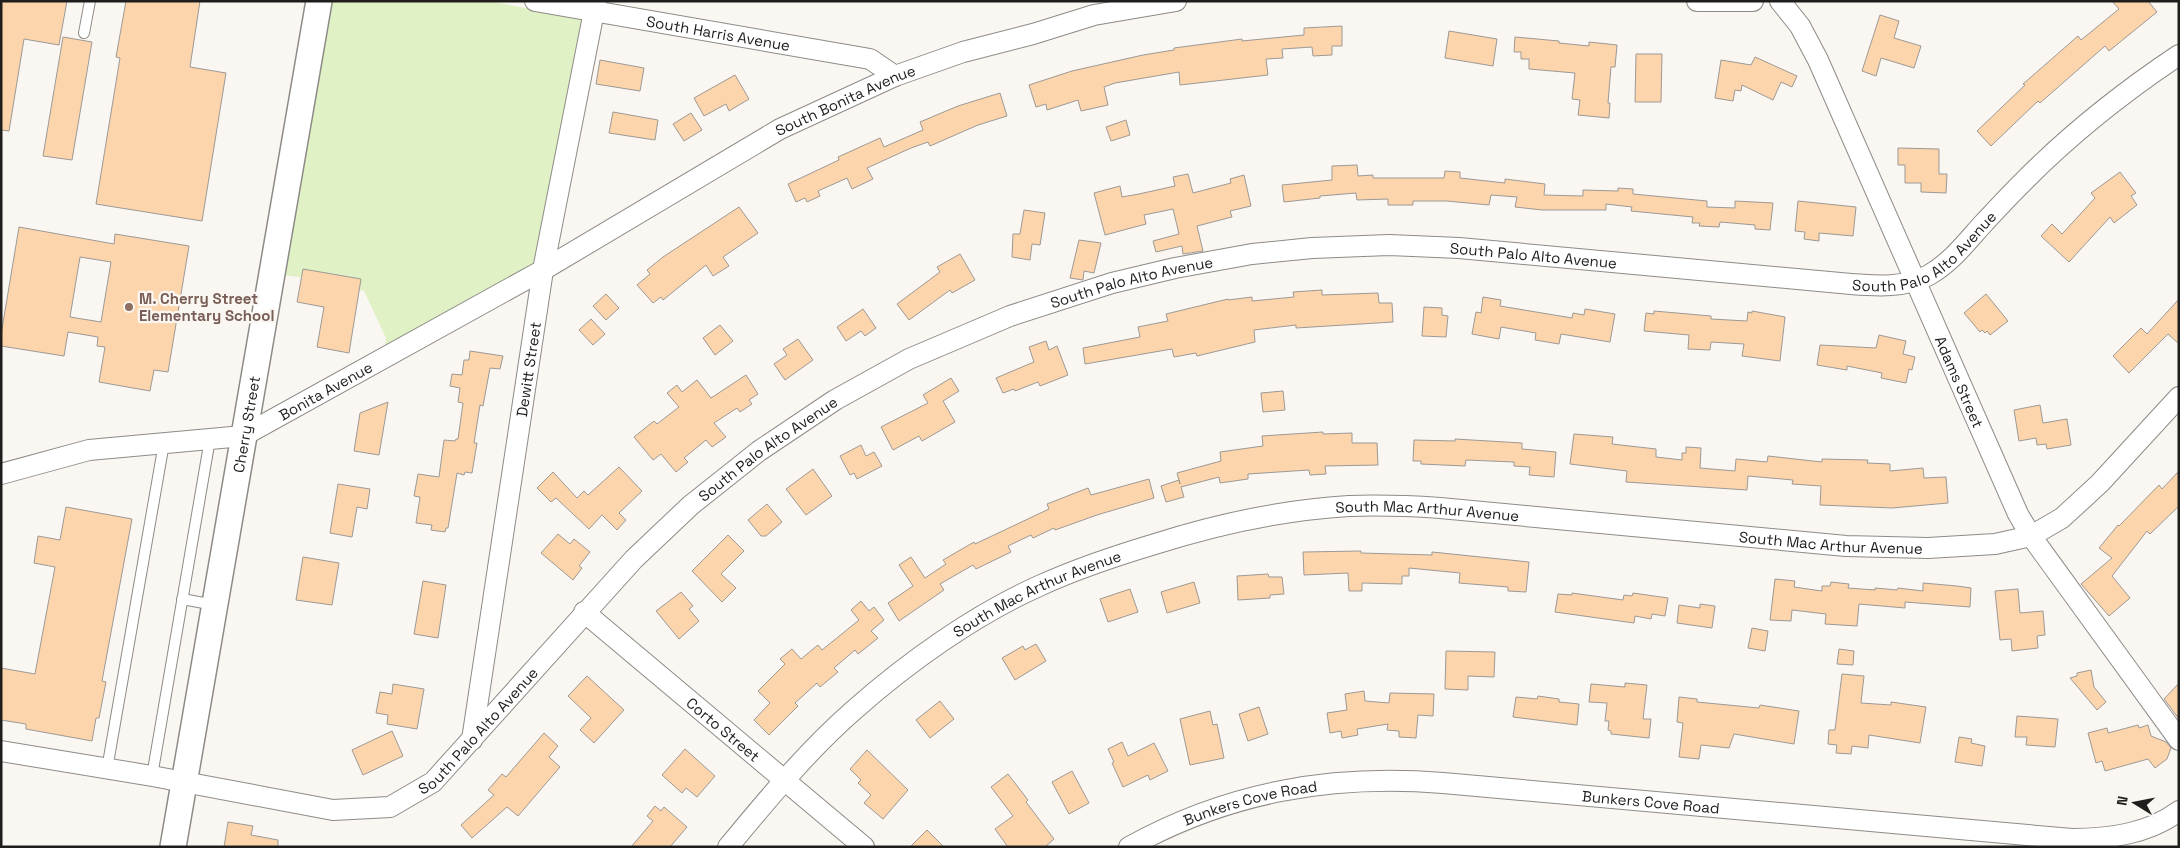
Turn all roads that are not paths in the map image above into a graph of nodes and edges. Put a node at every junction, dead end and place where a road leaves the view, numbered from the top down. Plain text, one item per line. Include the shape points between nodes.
1 (90, 1) edge
2 (319, 1) edge
3 (535, 1) edge
4 (1176, 1) edge
5 (1697, 1) edge
6 (1752, 1) edge
7 (1780, 1) edge
8 (595, 7) edge
9 (84, 33) dead end
10 (2179, 55) edge
11 (896, 76) junction
12 (543, 270) junction
13 (1914, 280) junction
14 (2179, 397) edge
15 (244, 436) junction
16 (210, 439) junction
17 (164, 443) junction
18 (1, 474) edge
19 (2031, 536) junction
20 (182, 599) junction
21 (215, 605) junction
22 (584, 612) junction
23 (472, 740) junction
24 (2179, 740) edge
25 (1, 751) edge
26 (107, 768) junction
27 (152, 776) junction
28 (785, 779) junction
29 (184, 782) junction
30 (2179, 811) edge
31 (172, 847) edge
32 (728, 847) edge
33 (864, 847) edge
34 (1129, 847) edge

1 - 9 lane
2 - 15 street, Cherry Street
3 - 8 street, South Harris Avenue
4 - 11 street, South Bonita Avenue via 1094,15 963,52
5 - 6 street
7 - 13 street, Adams Street via 1812,46
8 - 11 street, South Harris Avenue via 870,59
8 - 12 street, Dewitt Street
10 - 13 street, South Palo Alto Avenue via 2078,131 2020,185 1951,259 1927,276
11 - 12 street, South Bonita Avenue via 780,129
12 - 15 street, Bonita Avenue
12 - 23 street, Dewitt Street
13 - 19 street, Adams Street via 2018,514
13 - 22 street, South Palo Alto Avenue via 1865,285 1404,245 1274,252 1127,279 1034,306 976,329 909,359 843,396 759,451 697,499 647,545
14 - 19 street, South Mac Arthur Avenue via 2072,510
15 - 16 street, Bonita Avenue
15 - 21 street, Cherry Street
16 - 17 street, Bonita Avenue
16 - 20 lane
17 - 18 street, Bonita Avenue via 90,450
17 - 26 lane
19 - 24 street, Adams Street
19 - 28 street, South Mac Arthur Avenue via 1964,547 1868,547 1409,506 1341,507 1251,518 1095,563 1001,606 944,642 872,695
20 - 21 lane
20 - 27 lane
21 - 29 street, Cherry Street
22 - 23 street, South Palo Alto Avenue
22 - 28 street, Corto Street
23 - 29 street, South Palo Alto Avenue via 433,782 390,807 333,810
25 - 26 street, South Palo Alto Avenue
26 - 27 street, South Palo Alto Avenue
27 - 29 street, South Palo Alto Avenue
28 - 32 street, South Mac Arthur Avenue
28 - 33 street, Corto Street
29 - 31 street, Cherry Street
30 - 34 street, Bunkers Cove Road via 2148,828 2099,839 2072,839 1443,783 1368,780 1303,786 1251,797 1190,818

